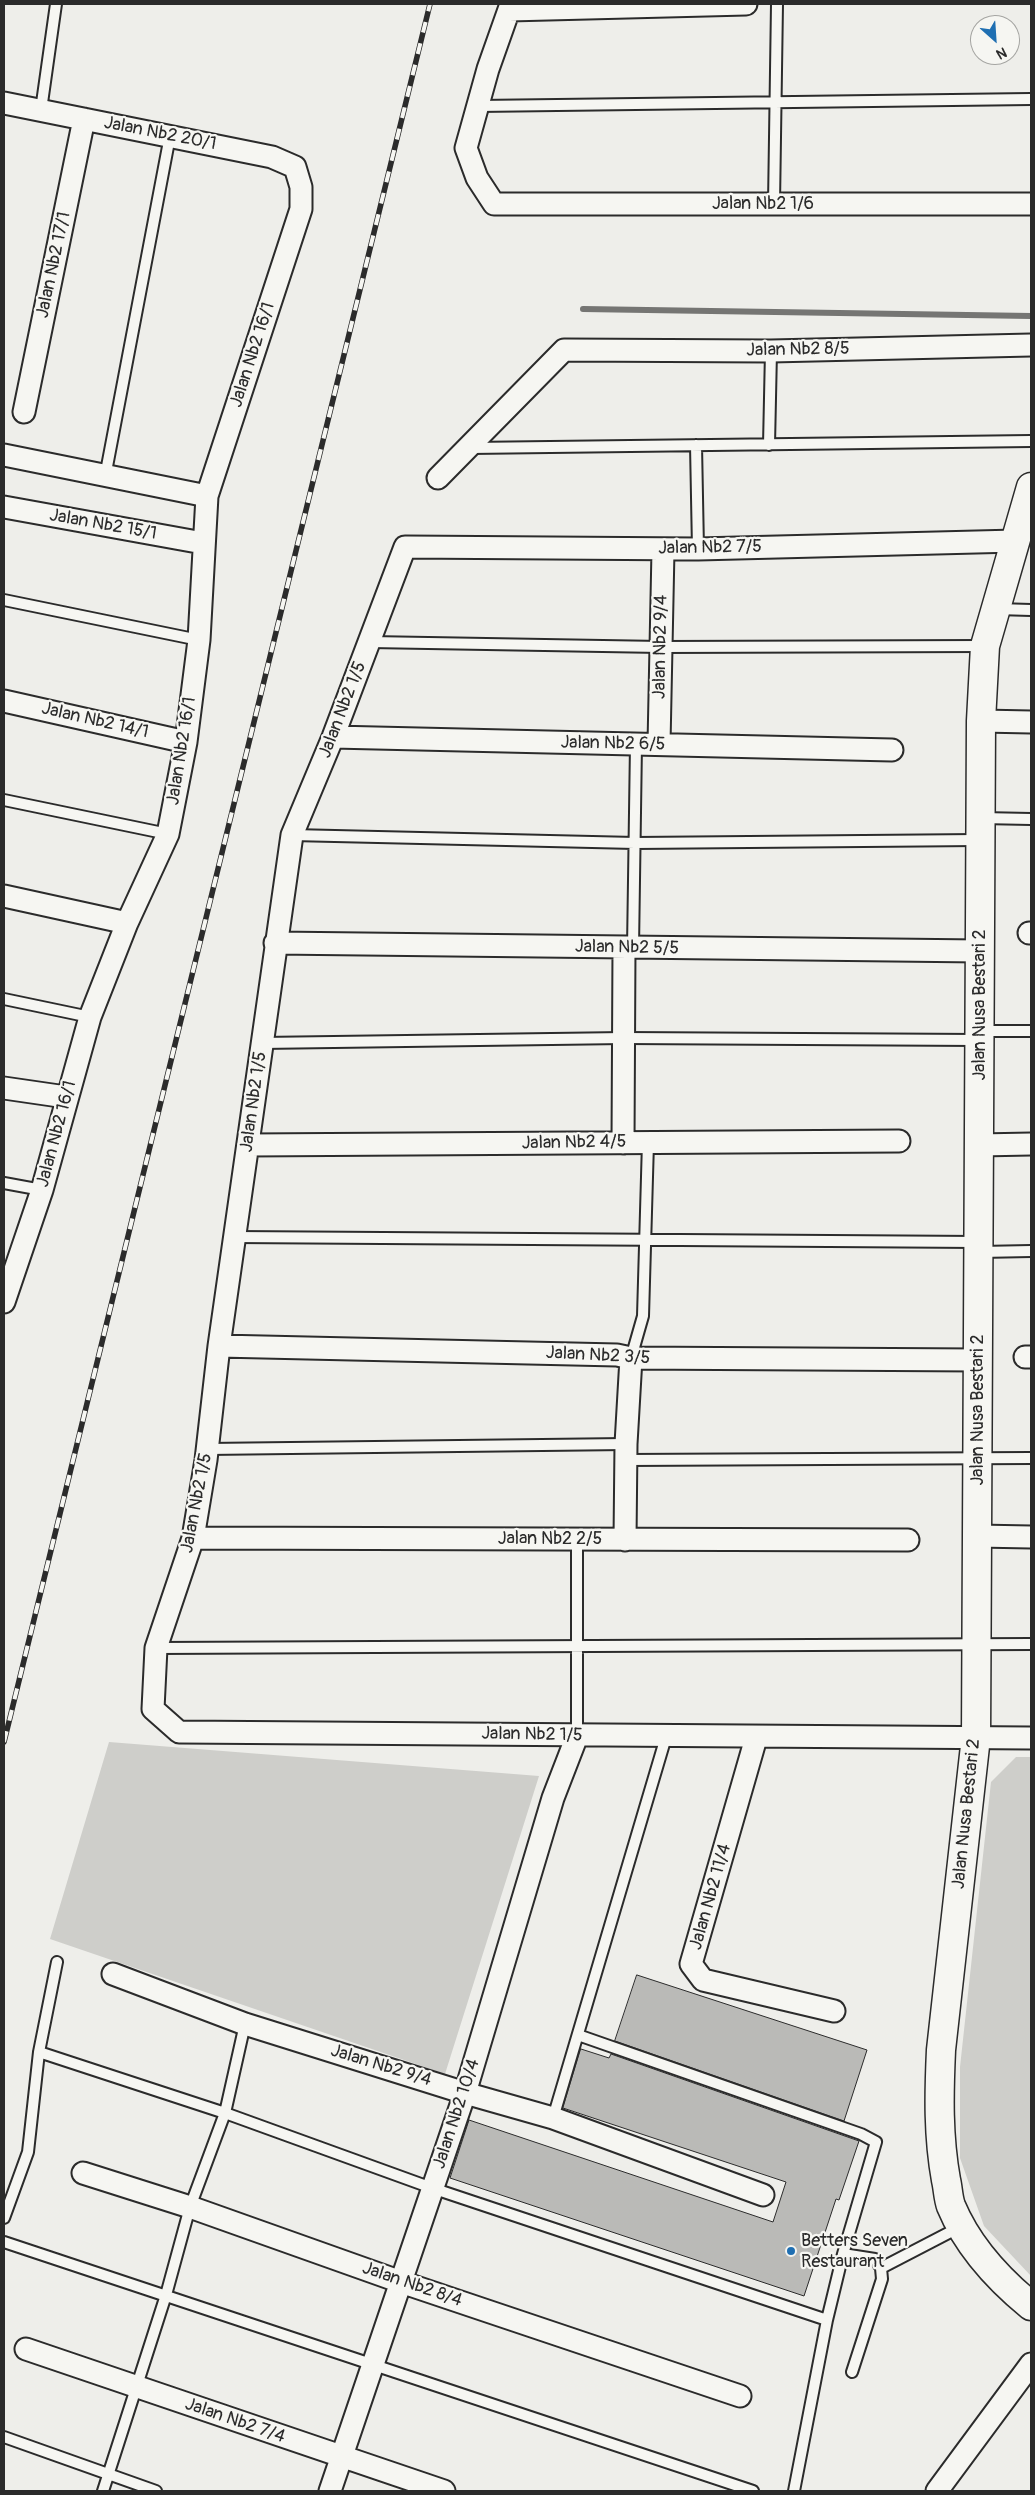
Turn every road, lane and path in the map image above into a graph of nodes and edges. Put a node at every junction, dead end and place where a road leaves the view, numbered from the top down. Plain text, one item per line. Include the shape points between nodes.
1 (56, 4) edge
2 (746, 4) edge
3 (777, 4) edge
4 (510, 7) edge
5 (1031, 99) edge
6 (775, 102) junction
7 (4, 103) edge
8 (478, 106) junction
9 (41, 110) junction
10 (84, 119) junction
11 (170, 136) junction
12 (301, 187) joint
13 (774, 204) junction
14 (1031, 204) edge
15 (1031, 345) edge
16 (771, 350) junction
17 (24, 412) dead end
18 (1031, 441) edge
19 (769, 444) junction
20 (696, 445) junction
21 (466, 448) junction
22 (4, 455) edge
23 (105, 477) junction
24 (438, 478) dead end
25 (207, 496) junction
26 (1029, 502) edge
27 (4, 507) edge
28 (1016, 541) junction
29 (203, 543) junction
30 (405, 547) joint
31 (698, 549) junction
32 (663, 550) junction
33 (4, 600) edge
34 (996, 609) junction
35 (1031, 610) edge
36 (199, 640) junction
37 (370, 642) junction
38 (985, 646) junction
39 (661, 647) junction
40 (4, 701) edge
41 (981, 721) junction
42 (1031, 722) edge
43 (333, 737) junction
44 (186, 742) junction
45 (636, 744) junction
46 (659, 744) junction
47 (892, 750) dead end
48 (4, 800) edge
49 (1031, 819) edge
50 (980, 829) junction
51 (168, 834) junction
52 (292, 835) junction
53 (635, 843) junction
54 (4, 896) edge
55 (127, 923) junction
56 (275, 943) junction
57 (628, 948) junction
58 (980, 951) junction
59 (4, 999) edge
60 (90, 1017) junction
61 (1031, 1031) edge
62 (980, 1035) junction
63 (624, 1038) junction
64 (262, 1043) junction
65 (4, 1088) edge
66 (66, 1098) junction
67 (899, 1141) dead end
68 (648, 1142) junction
69 (623, 1143) junction
70 (1031, 1144) edge
71 (248, 1145) junction
72 (979, 1145) junction
73 (4, 1183) edge
74 (42, 1190) junction
75 (234, 1237) junction
76 (646, 1240) junction
77 (979, 1247) junction
78 (1031, 1251) edge
79 (8, 1279) edge
80 (4, 1302) edge
81 (219, 1346) junction
82 (631, 1358) junction
83 (978, 1360) junction
84 (207, 1449) junction
85 (626, 1452) junction
86 (978, 1458) junction
87 (1031, 1458) edge
88 (977, 1536) junction
89 (1031, 1537) edge
90 (193, 1538) junction
91 (578, 1540) junction
92 (625, 1540) junction
93 (908, 1540) dead end
94 (1031, 1644) edge
95 (977, 1645) junction
96 (577, 1647) junction
97 (156, 1648) junction
98 (577, 1736) junction
99 (666, 1737) junction
100 (976, 1737) junction
101 (756, 1738) junction
102 (1031, 1738) edge
103 (57, 1962) dead end
104 (113, 1974) dead end
105 (834, 2011) dead end
106 (245, 2024) junction
107 (578, 2036) junction
108 (39, 2052) junction
109 (465, 2093) junction
110 (225, 2113) junction
111 (553, 2118) junction
112 (84, 2173) dead end
113 (432, 2188) junction
114 (763, 2196) dead end
115 (190, 2207) junction
116 (4, 2218) edge
117 (961, 2226) junction
118 (4, 2242) edge
119 (843, 2254) junction
120 (881, 2268) junction
121 (401, 2282) junction
122 (166, 2295) junction
123 (1031, 2306) edge
124 (827, 2320) junction
125 (26, 2349) dead end
126 (1031, 2364) edge
127 (372, 2366) junction
128 (852, 2372) dead end
129 (137, 2387) junction
130 (740, 2396) dead end
131 (4, 2437) edge
132 (341, 2458) junction
133 (109, 2474) junction
134 (103, 2491) edge
135 (156, 2491) edge
136 (330, 2491) edge
137 (444, 2491) edge
138 (753, 2491) edge
139 (794, 2491) edge
140 (937, 2491) edge

1 - 9 lane
2 - 4 street
3 - 6 lane
4 - 8 street
5 - 6 lane
6 - 8 lane
6 - 13 lane
7 - 9 street, Jalan Nb2 20/1
8 - 13 street, Jalan Nb2 1/6 via 466,148 477,178 494,204
9 - 10 street, Jalan Nb2 20/1
10 - 11 street, Jalan Nb2 20/1
10 - 17 street, Jalan Nb2 17/1
11 - 12 street, Jalan Nb2 20/1 via 272,157 295,167
11 - 23 lane
12 - 25 street, Jalan Nb2 16/1 via 301,209
13 - 14 street, Jalan Nb2 1/6
15 - 16 street, Jalan Nb2 8/5
16 - 19 lane
16 - 21 street, Jalan Nb2 8/5 via 564,350
18 - 19 lane
19 - 20 lane
20 - 21 lane
20 - 31 lane
21 - 24 street
22 - 23 street
23 - 25 street
25 - 29 street, Jalan Nb2 16/1
26 - 28 street, Jalan Nusa Bestari 2
27 - 29 street, Jalan Nb2 15/1
28 - 31 street, Jalan Nb2 7/5
28 - 34 street, Jalan Nusa Bestari 2
29 - 36 street, Jalan Nb2 16/1
30 - 32 street, Jalan Nb2 7/5
30 - 37 street, Jalan Nb2 1/5
31 - 32 street, Jalan Nb2 7/5
32 - 39 street, Jalan Nb2 9/4
33 - 36 lane
34 - 35 lane
34 - 38 street, Jalan Nusa Bestari 2
36 - 44 street, Jalan Nb2 16/1
37 - 39 lane
37 - 43 street, Jalan Nb2 1/5
38 - 39 lane
38 - 41 street, Jalan Nusa Bestari 2
39 - 46 street, Jalan Nb2 9/4
40 - 44 street, Jalan Nb2 14/1
41 - 42 street
41 - 50 street, Jalan Nusa Bestari 2
43 - 45 street, Jalan Nb2 6/5
43 - 52 street, Jalan Nb2 1/5
44 - 51 street, Jalan Nb2 16/1
45 - 46 street, Jalan Nb2 6/5
45 - 53 lane
46 - 47 street, Jalan Nb2 6/5
48 - 51 lane
49 - 50 lane
50 - 53 lane
50 - 58 street, Jalan Nusa Bestari 2
51 - 55 street, Jalan Nb2 16/1
52 - 53 lane
52 - 56 street, Jalan Nb2 1/5
53 - 57 lane
54 - 55 street
55 - 60 street, Jalan Nb2 16/1
56 - 57 street, Jalan Nb2 5/5
56 - 64 street, Jalan Nb2 1/5
57 - 58 street, Jalan Nb2 5/5
57 - 63 street
58 - 62 street, Jalan Nusa Bestari 2
59 - 60 lane
60 - 66 street, Jalan Nb2 16/1
61 - 62 lane
62 - 63 lane
62 - 72 street, Jalan Nusa Bestari 2
63 - 64 lane
63 - 69 street
64 - 71 street, Jalan Nb2 1/5
65 - 66 street
66 - 74 street, Jalan Nb2 16/1
67 - 68 street, Jalan Nb2 4/5
68 - 69 street, Jalan Nb2 4/5
68 - 76 lane
69 - 71 street, Jalan Nb2 4/5
70 - 72 street
71 - 75 street, Jalan Nb2 1/5
72 - 77 street, Jalan Nusa Bestari 2
73 - 74 lane
74 - 79 street, Jalan Nb2 16/1
75 - 76 lane
75 - 81 street, Jalan Nb2 1/5
76 - 77 lane
76 - 82 lane via 644,1316
77 - 78 lane
77 - 83 street, Jalan Nusa Bestari 2
79 - 80 street, Jalan Nb2 16/1
81 - 82 street, Jalan Nb2 3/5 via 616,1354
81 - 84 street, Jalan Nb2 1/5
82 - 83 street, Jalan Nb2 3/5
82 - 85 street
83 - 86 street, Jalan Nusa Bestari 2
84 - 85 lane
84 - 90 street, Jalan Nb2 1/5
85 - 86 lane
85 - 92 street
86 - 87 lane
86 - 88 street, Jalan Nusa Bestari 2
88 - 89 street
88 - 95 street, Jalan Nusa Bestari 2
90 - 91 street, Jalan Nb2 2/5
90 - 97 street, Jalan Nb2 1/5
91 - 92 street, Jalan Nb2 2/5
91 - 96 lane
92 - 93 street, Jalan Nb2 2/5
94 - 95 lane
95 - 96 lane
95 - 100 street, Jalan Nusa Bestari 2
96 - 97 lane
96 - 98 lane
97 - 98 street, Jalan Nb2 1/5 via 153,1709 178,1732
98 - 99 street, Jalan Nb2 1/5
98 - 109 street, Jalan Nb2 10/4 via 553,1798
99 - 101 street, Jalan Nb2 1/5
99 - 107 lane
100 - 101 street, Jalan Nb2 1/5
100 - 102 street, Jalan Nb2 1/5
100 - 117 street, Jalan Nusa Bestari 2 via 941,2050 939,2100 943,2160 951,2204
101 - 105 street, Jalan Nb2 11/4 via 691,1964 703,1980
103 - 108 lane
104 - 106 street, Jalan Nb2 9/4
106 - 109 street, Jalan Nb2 9/4
106 - 110 lane
107 - 111 lane
107 - 119 lane via 862,2134 876,2142
108 - 110 lane
108 - 116 lane via 28,2152
109 - 111 street, Jalan Nb2 9/4
109 - 113 street, Jalan Nb2 10/4
110 - 113 lane
110 - 115 lane
111 - 114 street, Jalan Nb2 9/4
112 - 115 street, Jalan Nb2 8/4
113 - 121 street, Jalan Nb2 10/4
113 - 124 lane
115 - 121 street, Jalan Nb2 8/4
115 - 122 lane
117 - 120 lane
117 - 123 street, Jalan Nusa Bestari 2 via 969,2241 1003,2282
118 - 122 lane
119 - 120 lane via 875,2260
119 - 124 lane
120 - 128 lane via 878,2296
121 - 127 street, Jalan Nb2 10/4
121 - 130 street, Jalan Nb2 8/4
122 - 127 lane
122 - 129 lane
124 - 139 lane
125 - 129 street, Jalan Nb2 7/4
126 - 140 street
127 - 132 street, Jalan Nb2 10/4
127 - 138 lane
129 - 132 street, Jalan Nb2 7/4
129 - 133 lane
131 - 133 lane
132 - 136 street, Jalan Nb2 10/4
132 - 137 street, Jalan Nb2 7/4
133 - 134 lane
133 - 135 lane

